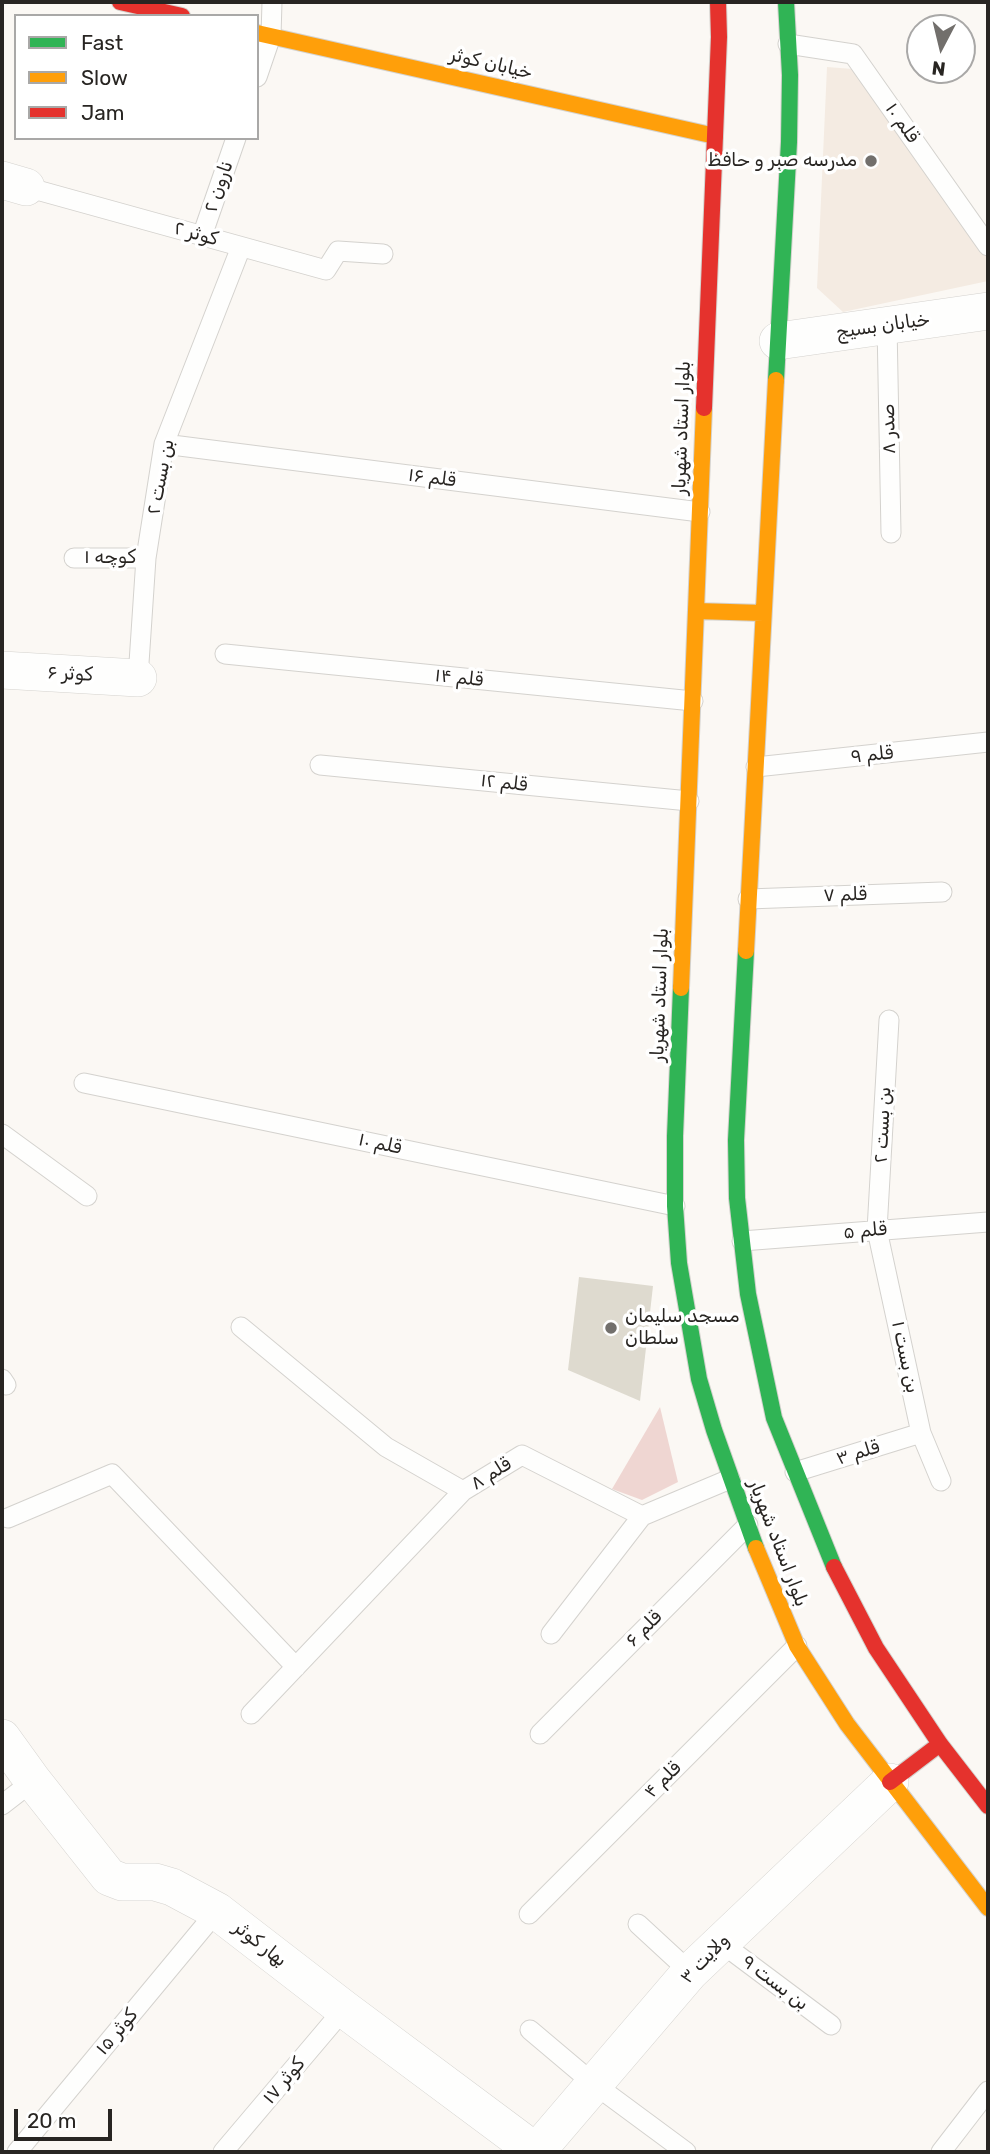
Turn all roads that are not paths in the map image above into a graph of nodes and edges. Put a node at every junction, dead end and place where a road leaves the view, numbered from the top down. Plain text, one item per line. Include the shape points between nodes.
1 (120, 2) edge
2 (272, 2) edge
3 (718, 2) edge
4 (786, 2) edge
5 (173, 14) edge
6 (264, 34) edge
7 (788, 44) junction
8 (259, 65) edge
9 (715, 136) junction
10 (235, 140) edge
11 (14, 183) edge
12 (202, 236) junction
13 (988, 246) edge
14 (241, 247) junction
15 (383, 254) dead end
16 (988, 311) edge
17 (887, 325) junction
18 (778, 341) junction
19 (164, 444) junction
20 (700, 512) junction
21 (891, 533) dead end
22 (74, 558) dead end
23 (146, 558) junction
24 (696, 611) junction
25 (764, 613) junction
26 (225, 654) dead end
27 (2, 670) edge
28 (138, 678) joint
29 (693, 701) junction
30 (988, 742) edge
31 (320, 765) dead end
32 (755, 767) junction
33 (689, 801) junction
34 (942, 892) dead end
35 (748, 899) junction
36 (889, 1020) dead end
37 (85, 1083) dead end
38 (2, 1134) edge
39 (87, 1196) dead end
40 (674, 1206) junction
41 (988, 1222) edge
42 (877, 1230) junction
43 (742, 1241) junction
44 (241, 1327) dead end
45 (921, 1433) junction
46 (795, 1472) junction
47 (730, 1479) junction
48 (942, 1481) dead end
49 (463, 1491) junction
50 (642, 1517) junction
51 (8, 1518) dead end
52 (748, 1525) junction
53 (551, 1634) dead end
54 (797, 1646) junction
55 (296, 1667) junction
56 (251, 1714) dead end
57 (540, 1734) dead end
58 (2, 1738) edge
59 (940, 1744) junction
60 (33, 1781) junction
61 (890, 1782) junction
62 (984, 1792) edge
63 (2, 1805) edge
64 (988, 1908) edge
65 (218, 1911) junction
66 (529, 1914) dead end
67 (638, 1924) dead end
68 (720, 1942) junction
69 (690, 1972) junction
70 (344, 2009) junction
71 (831, 2025) dead end
72 (530, 2030) dead end
73 (594, 2084) junction
74 (988, 2091) edge
75 (17, 2152) edge
76 (223, 2152) edge
77 (536, 2152) edge
78 (686, 2152) edge
79 (941, 2152) edge

1 - 5 main road
2 - 6 lane
3 - 9 main road, بلوار استاد شهریار
4 - 7 main road
6 - 8 lane
6 - 9 main road, خیابان کوثر
7 - 13 lane, قلم ۱۰ via 853,54
7 - 18 main road via 789,142
9 - 20 main road, بلوار استاد شهریار
10 - 12 lane, نارون ۲
11 - 12 lane, کوثر ۲
12 - 14 lane, کوثر ۲
14 - 15 lane, کوثر ۲ via 326,270 338,251
14 - 19 lane, بن بست ۲
16 - 17 street, خیابان بسیج
17 - 18 street, خیابان بسیج
17 - 21 lane, صدر ۸
18 - 25 main road
19 - 20 lane, قلم ۱۶
19 - 23 lane, بن بست ۲
20 - 24 main road, بلوار استاد شهریار
22 - 23 lane, کوچه ۱
23 - 28 lane, بن بست ۲
24 - 25 main road
24 - 29 main road, بلوار استاد شهریار
25 - 32 main road
26 - 29 lane, قلم ۱۴
27 - 28 street, کوثر ۶
29 - 33 main road, بلوار استاد شهریار
30 - 32 lane, قلم ۹
31 - 33 lane, قلم ۱۲
32 - 35 main road
33 - 40 main road, بلوار استاد شهریار
34 - 35 lane, قلم ۷
35 - 43 main road via 736,1140
36 - 42 lane, بن بست ۲
37 - 40 lane, قلم ۱۰
38 - 39 lane
40 - 47 main road, بلوار استاد شهریار via 699,1379
41 - 42 lane, قلم ۵
42 - 43 lane, قلم ۵
42 - 45 lane, بن بست ۱
43 - 46 main road via 765,1380
44 - 49 lane, قلم ۸ via 386,1447
45 - 46 lane, قلم ۳
45 - 48 lane, بن بست ۱
46 - 59 main road via 833,1566 876,1648
47 - 50 lane
47 - 52 main road, بلوار استاد شهریار
49 - 50 lane, قلم ۸ via 522,1455
49 - 55 lane
50 - 53 lane
51 - 55 lane via 112,1474
52 - 54 main road, بلوار استاد شهریار
52 - 57 lane, قلم ۶
54 - 61 main road, بلوار استاد شهریار
54 - 66 lane, قلم ۴
55 - 56 lane
58 - 60 street, بهار کوثر
59 - 61 main road
59 - 62 main road
60 - 63 lane
60 - 65 street, بهار کوثر via 109,1877 172,1887
61 - 64 main road, بلوار استاد شهریار
61 - 68 street, ولایت ۳
65 - 70 street, بهار کوثر
65 - 75 lane, کوثر ۱۵
67 - 69 lane
68 - 69 street, ولایت ۳
68 - 71 lane, بن بست ۹
69 - 73 street, ولایت ۳
70 - 76 lane, کوثر ۱۷
70 - 77 street, بهار کوثر
72 - 73 lane
73 - 77 street, ولایت ۳
73 - 78 lane
74 - 79 lane

